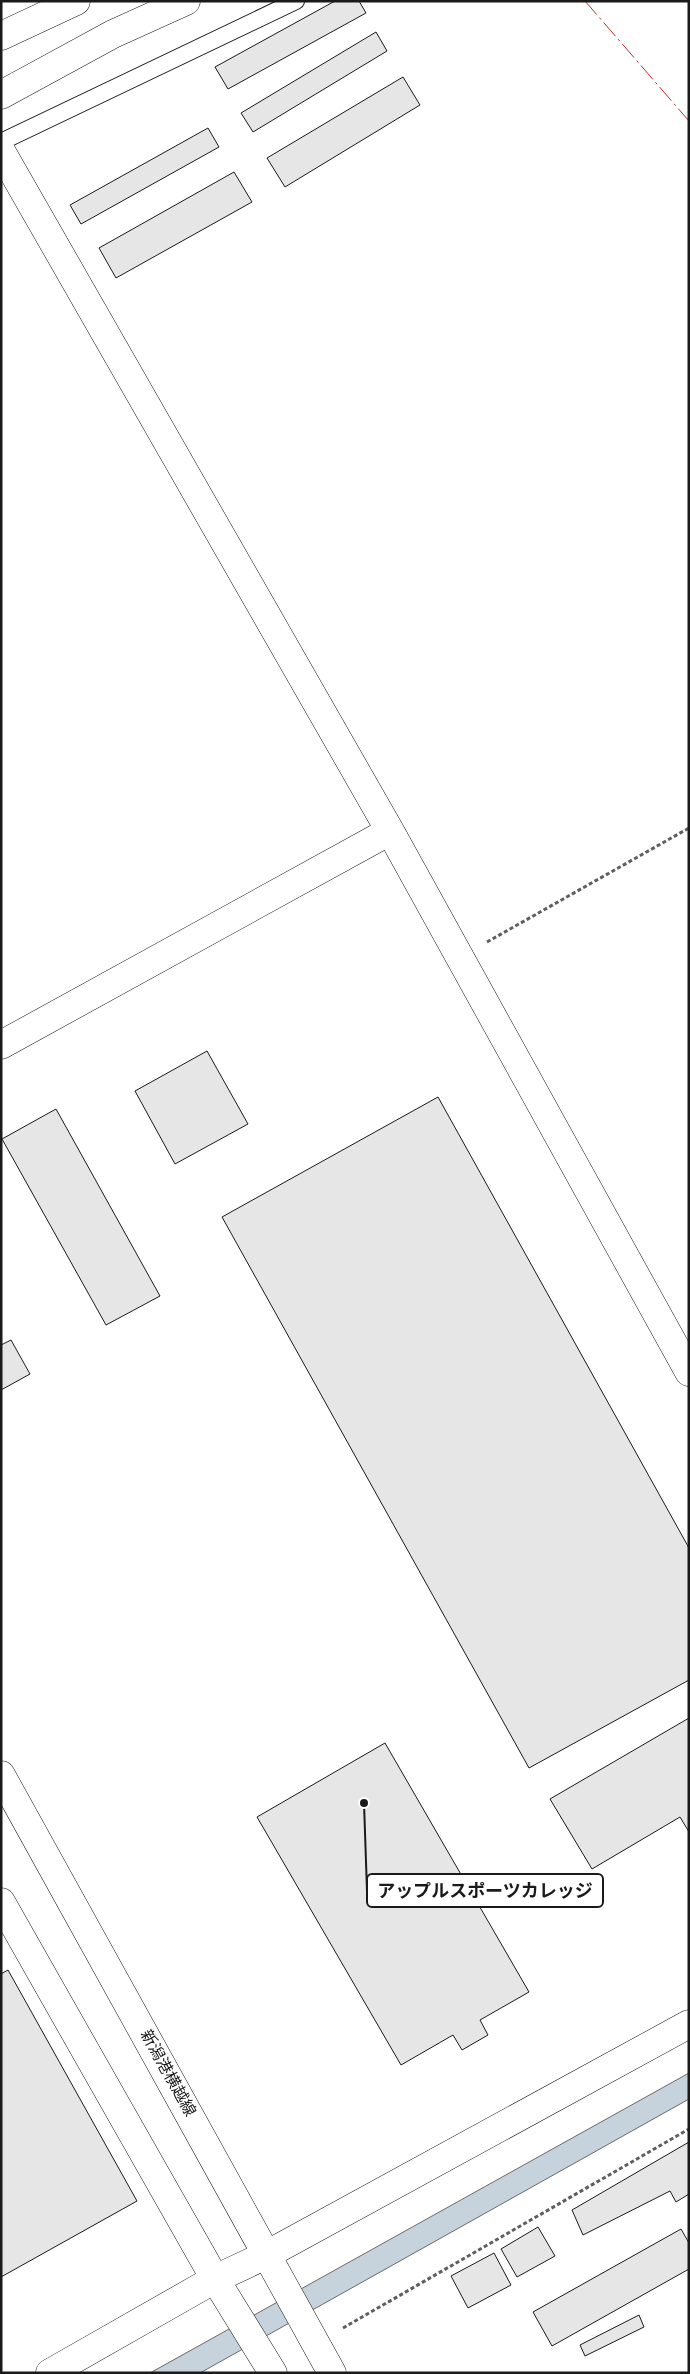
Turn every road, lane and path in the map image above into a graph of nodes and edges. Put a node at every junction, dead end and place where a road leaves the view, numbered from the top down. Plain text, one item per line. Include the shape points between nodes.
1 (76, 1) edge
2 (186, 1) edge
3 (296, 1) edge
4 (1, 36) edge
5 (1, 95) edge
6 (1, 142) edge
7 (1, 151) edge
8 (689, 828) edge
9 (390, 831) junction
10 (460, 958) junction
11 (1, 1045) edge
12 (689, 1372) edge
13 (1, 1775) edge
14 (1, 1902) edge
15 (689, 2024) edge
16 (689, 2129) edge
17 (268, 2254) junction
18 (215, 2279) junction
19 (316, 2343) junction
20 (50, 2373) edge
21 (273, 2373) edge
22 (332, 2373) edge

1 - 4 main road
2 - 5 main road via 113,34
3 - 6 lane
7 - 9 main road
8 - 10 path
9 - 10 main road
9 - 11 main road
10 - 12 main road
13 - 17 main road, 新潟港横越線
14 - 18 main road
15 - 17 main road
16 - 19 path
17 - 18 main road
17 - 19 main road, 新潟港横越線
18 - 20 main road
18 - 21 main road
19 - 22 main road, 新潟港横越線

